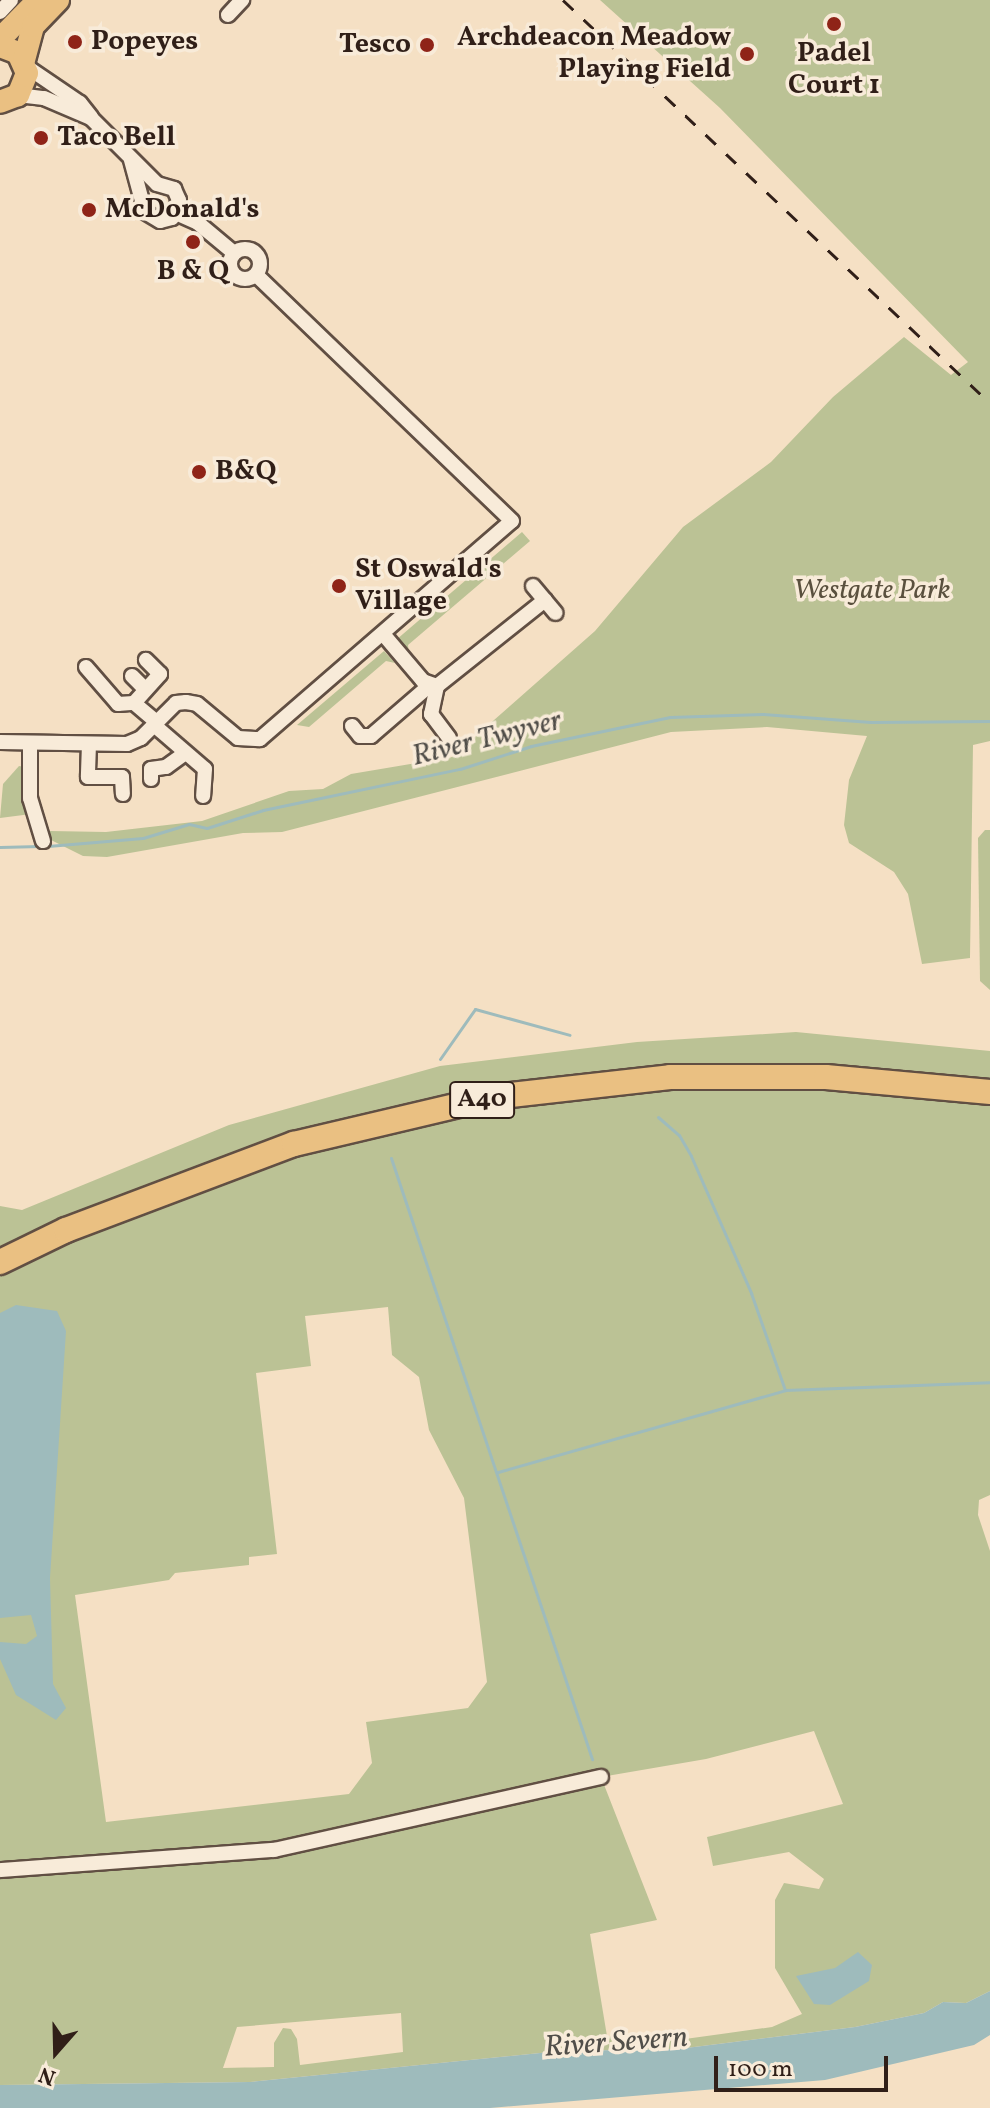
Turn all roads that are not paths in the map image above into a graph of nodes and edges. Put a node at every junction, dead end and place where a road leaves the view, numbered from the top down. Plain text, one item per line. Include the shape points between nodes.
1 (11, 0) edge
2 (38, 0) edge
3 (58, 0) edge
4 (242, 0) edge
5 (0, 12) edge
6 (228, 15) dead end
7 (0, 39) edge
8 (0, 46) edge
9 (25, 64) junction
10 (5, 101) edge
11 (91, 118) junction
12 (131, 160) junction
13 (157, 184) junction
14 (144, 195) junction
15 (176, 213) junction
16 (234, 253) junction
17 (256, 275) junction
18 (533, 586) dead end
19 (545, 600) junction
20 (556, 613) dead end
21 (384, 635) junction
22 (146, 660) dead end
23 (86, 667) dead end
24 (132, 676) dead end
25 (433, 686) junction
26 (145, 689) junction
27 (134, 703) junction
28 (156, 723) junction
29 (352, 726) dead end
30 (449, 738) dead end
31 (0, 742) edge
32 (30, 743) junction
33 (89, 744) junction
34 (184, 754) junction
35 (151, 779) dead end
36 (123, 794) dead end
37 (203, 796) dead end
38 (43, 841) dead end
39 (990, 1092) edge
40 (0, 1262) edge
41 (601, 1777) dead end
42 (0, 1870) edge

1 - 5 street
2 - 7 main road
3 - 9 main road via 33,26
4 - 6 street
8 - 9 main road
9 - 10 main road
9 - 11 street via 80,103
10 - 11 street via 44,98
11 - 12 street
12 - 13 street
12 - 14 street
13 - 14 street
13 - 15 street via 177,194
14 - 15 street via 145,212 153,220
15 - 16 street via 198,223
16 - 17 street via 230,266 235,275
16 - 17 street via 245,248 258,254
17 - 21 street via 512,521
18 - 19 street
19 - 20 street
19 - 25 street
21 - 25 street
21 - 28 street via 260,739 238,738 197,704 186,702 176,703
22 - 26 street via 160,674
23 - 27 street via 118,704
24 - 26 street
25 - 29 street via 371,736 360,736
25 - 30 street via 431,714
26 - 27 street
27 - 28 street
28 - 33 street via 136,742
28 - 34 street
31 - 32 street
32 - 33 street
32 - 38 street via 30,798
33 - 36 street via 88,777 122,777
34 - 35 street via 166,767 151,769
34 - 37 street via 205,769
39 - 40 highway, A40 via 826,1077 670,1077 493,1097 294,1144 66,1230
41 - 42 street via 274,1850

